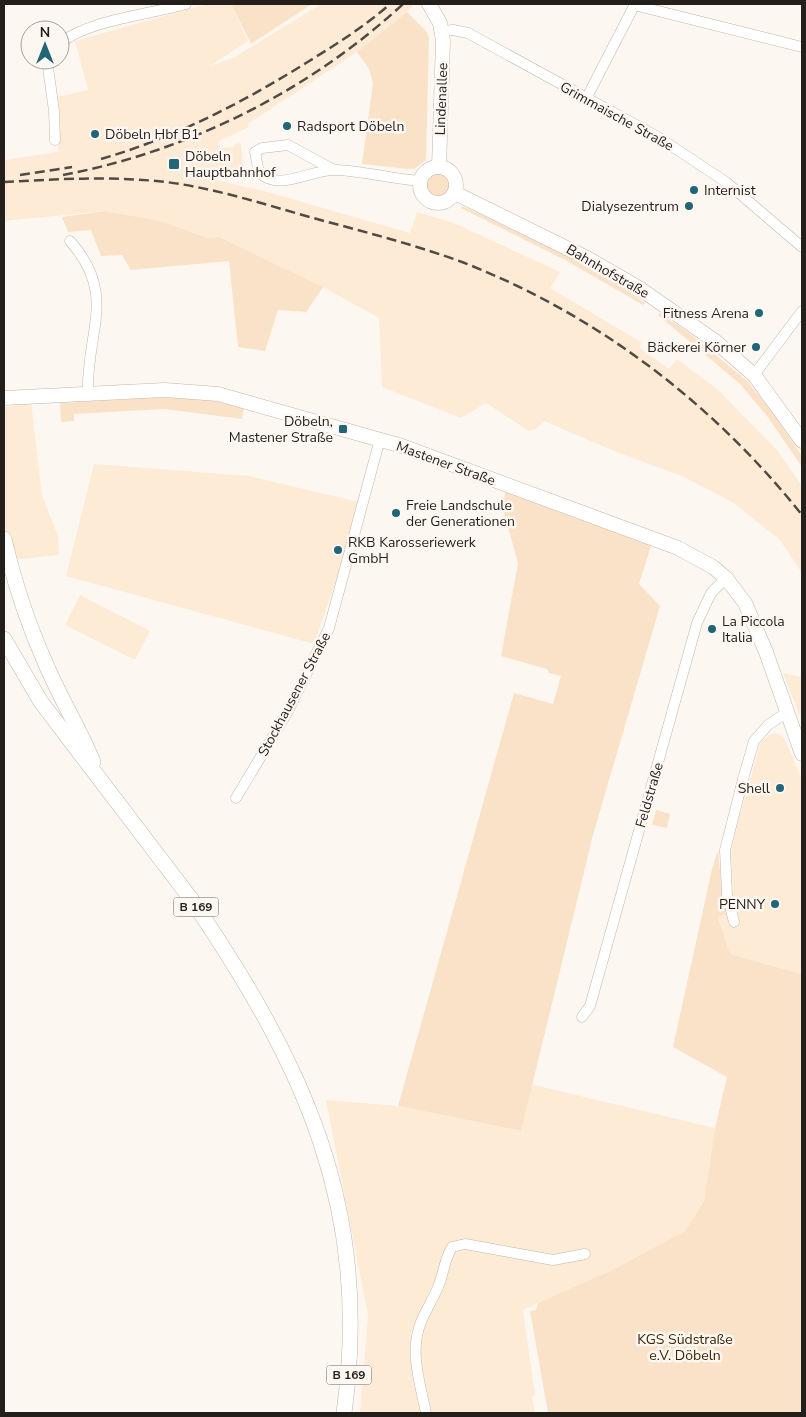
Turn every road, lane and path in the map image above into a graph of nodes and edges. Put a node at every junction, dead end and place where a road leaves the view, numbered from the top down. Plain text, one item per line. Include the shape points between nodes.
1 (186, 4) edge
2 (429, 4) edge
3 (635, 5) edge
4 (442, 31) junction
5 (70, 37) edge
6 (802, 47) edge
7 (48, 70) edge
8 (586, 99) junction
9 (54, 140) dead end
10 (439, 167) junction
11 (334, 170) junction
12 (420, 181) junction
13 (455, 193) junction
14 (70, 241) dead end
15 (802, 248) edge
16 (802, 311) edge
17 (754, 375) junction
18 (88, 392) junction
19 (4, 398) edge
20 (380, 439) junction
21 (802, 441) edge
22 (4, 539) edge
23 (726, 578) junction
24 (4, 639) edge
25 (4, 658) edge
26 (25, 679) junction
27 (786, 713) junction
28 (802, 754) edge
29 (100, 780) junction
30 (236, 798) dead end
31 (734, 922) dead end
32 (582, 1017) dead end
33 (585, 1254) dead end
34 (344, 1413) edge
35 (426, 1413) edge

1 - 5 street
2 - 4 main road
3 - 6 street
3 - 8 street
4 - 8 street, Grimmaische Straße via 468,33
4 - 10 main road, Lindenallee
7 - 9 street
8 - 15 street, Grimmaische Straße via 658,137 726,182
10 - 12 main road via 429,169
10 - 13 main road via 455,178
11 - 11 street via 288,145 255,152 259,173 267,180 279,182
11 - 12 street
12 - 13 main road via 422,195 432,203 444,203
13 - 17 main road, Bahnhofstraße via 542,234 624,279 715,341
14 - 18 street via 97,289
16 - 17 street
17 - 21 main road, Bahnhofstraße
18 - 19 main road, Mastener Straße
18 - 20 main road, Mastener Straße via 202,391
20 - 23 main road, Mastener Straße via 664,543 701,560
20 - 30 street, Stockhausener Straße via 326,634 287,713
22 - 29 main road via 16,586 42,656 86,744
23 - 27 main road, Mastener Straße via 752,615
23 - 32 street, Feldstraße via 712,593 697,623 590,1006
24 - 26 main road, B 169
25 - 26 main road
26 - 29 main road, B 169
27 - 28 main road, Mastener Straße
27 - 31 street via 768,725 754,741 740,788 725,850 727,894
29 - 34 main road, B 169 via 191,899 234,965 279,1042 315,1125 336,1196 350,1281 351,1337
33 - 35 street via 553,1260 465,1244 452,1247 445,1258 439,1285 421,1322 416,1344 416,1366

